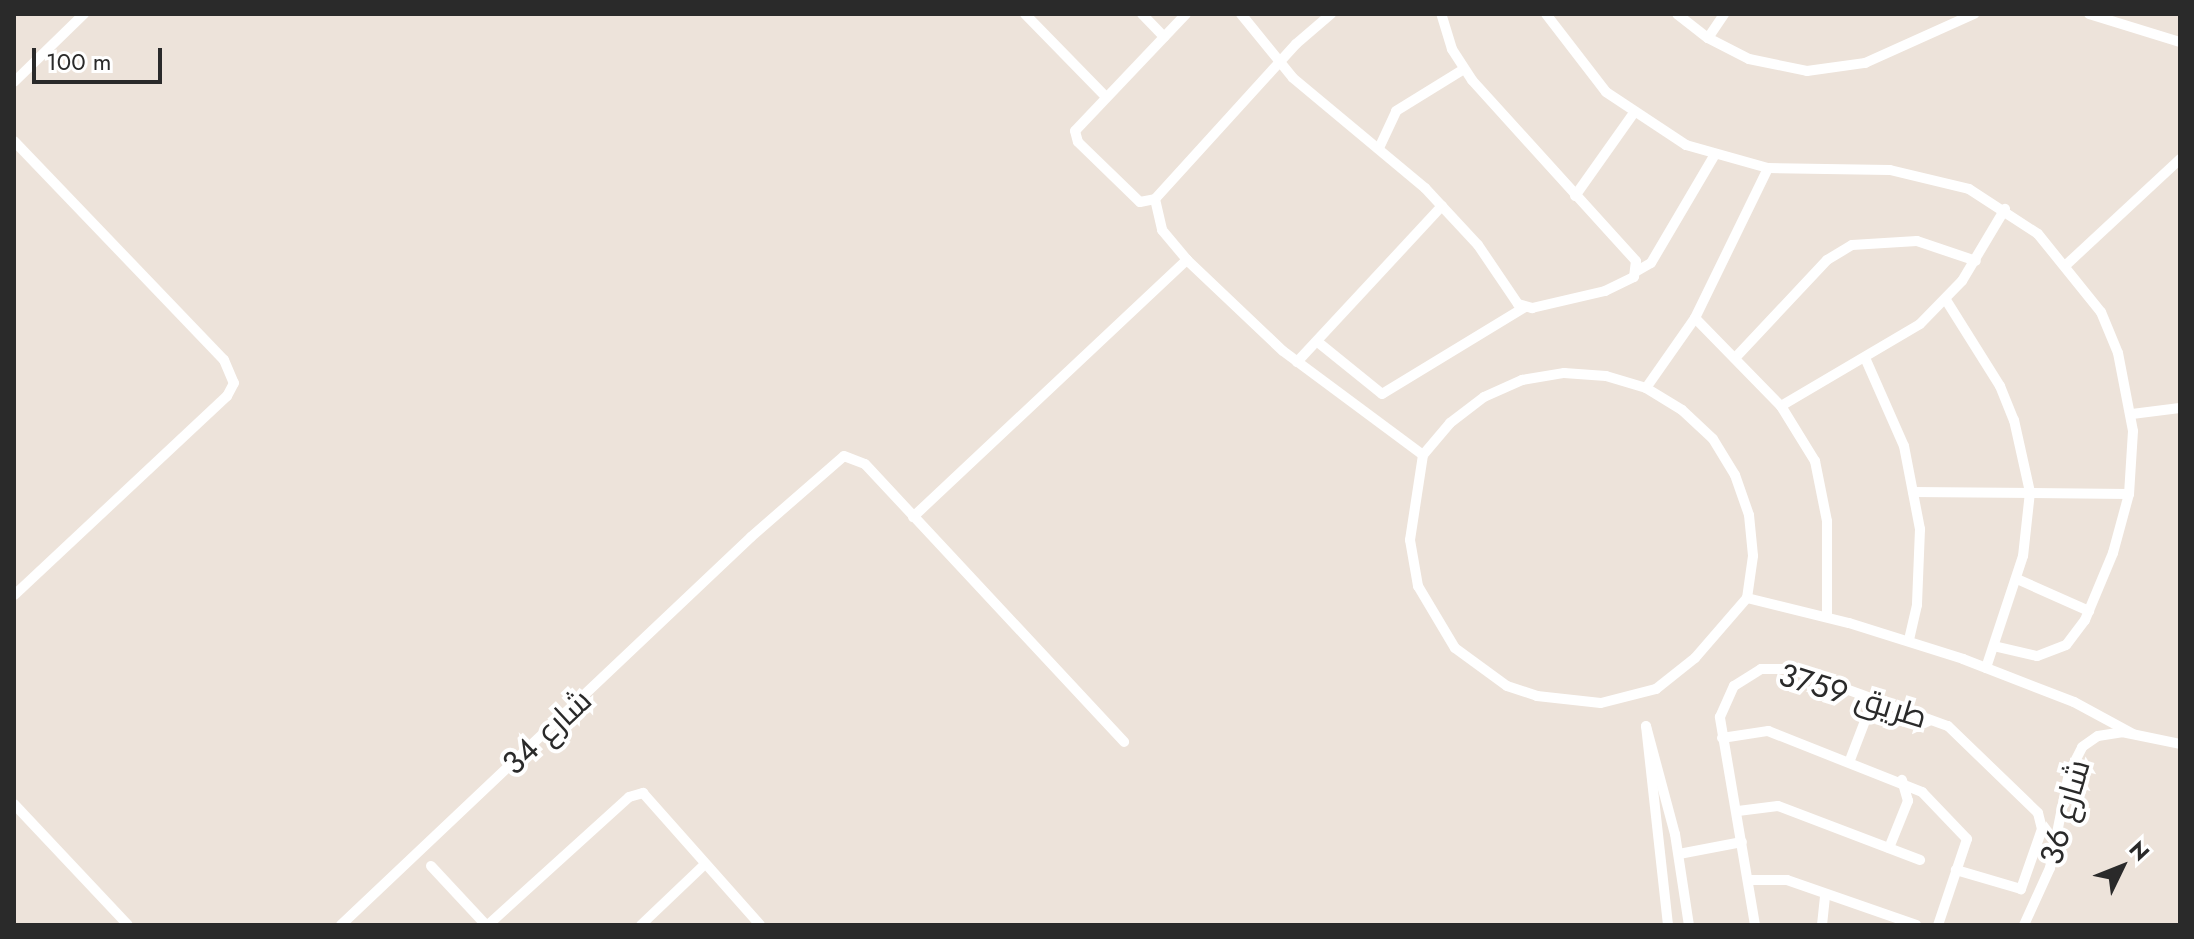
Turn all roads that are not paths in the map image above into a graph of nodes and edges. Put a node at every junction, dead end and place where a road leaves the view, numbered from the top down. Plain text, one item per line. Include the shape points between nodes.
1 (84, 14) edge
2 (1025, 14) edge
3 (1142, 14) edge
4 (1186, 14) edge
5 (1241, 14) edge
6 (1441, 14) edge
7 (1546, 14) edge
8 (1677, 14) edge
9 (1724, 14) edge
10 (1974, 14) edge
11 (2089, 14) edge
12 (1327, 15) edge
13 (1164, 37) junction
14 (1708, 38) junction
15 (2180, 42) edge
16 (1279, 64) junction
17 (1464, 69) junction
18 (14, 82) edge
19 (1105, 96) junction
20 (1633, 114) junction
21 (14, 141) edge
22 (1380, 146) junction
23 (1714, 156) junction
24 (2180, 159) edge
25 (1768, 168) junction
26 (1575, 196) junction
27 (1155, 199) junction
28 (1442, 206) junction
29 (2005, 209) junction
30 (1187, 260) junction
31 (1976, 261) junction
32 (2066, 265) junction
33 (1637, 271) junction
34 (1946, 300) junction
35 (1525, 307) junction
36 (1695, 318) junction
37 (1319, 343) junction
38 (1736, 357) junction
39 (1866, 360) junction
40 (1297, 362) junction
41 (1646, 388) junction
42 (1781, 406) junction
43 (2180, 408) edge
44 (2132, 414) junction
45 (1423, 455) junction
46 (1913, 492) junction
47 (2030, 492) junction
48 (2129, 494) junction
49 (913, 517) junction
50 (2017, 579) junction
51 (14, 595) edge
52 (1747, 598) junction
53 (2089, 611) junction
54 (1827, 617) junction
55 (1909, 641) junction
56 (1994, 646) junction
57 (1986, 668) junction
58 (1873, 700) junction
59 (2133, 734) junction
60 (1722, 738) junction
61 (1124, 742) dead end
62 (2180, 744) edge
63 (1850, 760) junction
64 (1902, 780) junction
65 (1926, 795) junction
66 (1908, 801) junction
67 (14, 804) edge
68 (1738, 811) junction
69 (1742, 842) junction
70 (1889, 848) junction
71 (1679, 854) junction
72 (1920, 860) dead end
73 (704, 865) junction
74 (431, 866) dead end
75 (1956, 870) junction
76 (1749, 880) junction
77 (1825, 894) junction
78 (1903, 923) edge
79 (128, 925) edge
80 (341, 925) edge
81 (487, 925) edge
82 (641, 925) edge
83 (760, 925) edge
84 (1668, 925) edge
85 (1689, 925) edge
86 (1755, 925) edge
87 (1822, 925) edge
88 (1916, 925) edge
89 (1938, 925) edge
90 (2024, 925) edge

1 - 18 street
2 - 19 street
3 - 13 street
4 - 13 street
5 - 16 street
6 - 17 street
7 - 20 street via 1582,66
8 - 14 street
9 - 14 street
10 - 14 street via 1893,53 1836,69 1777,67
11 - 15 street
12 - 16 street
13 - 19 street
16 - 22 street
16 - 27 street
17 - 22 street via 1396,111
17 - 26 street
19 - 27 street via 1079,123 1076,139 1137,200
20 - 23 street
20 - 26 street
21 - 51 street via 224,360 234,379 227,396
22 - 28 street
23 - 25 street
23 - 33 street via 1651,263
24 - 32 street
25 - 29 street via 1930,176
25 - 36 street
26 - 33 street via 1636,261
27 - 30 street via 1162,230
28 - 35 street
28 - 37 street
29 - 31 street
29 - 32 street
30 - 40 street
30 - 49 street
31 - 34 street
31 - 38 street via 1917,241 1852,245 1827,260
32 - 44 street via 2101,312 2118,353
33 - 35 street via 1605,291
34 - 39 street
34 - 47 street via 2000,386 2014,420
35 - 37 street via 1382,394
36 - 38 street
36 - 41 street
37 - 40 street
38 - 42 street
39 - 42 street
39 - 46 street via 1888,402
40 - 45 street
41 - 45 street via 1606,376 1564,373 1522,380 1461,414
41 - 52 street via 1703,429 1735,475 1749,515 1753,556
42 - 54 street via 1815,461 1827,521
43 - 44 street
44 - 48 street
45 - 52 street via 1410,540 1418,586 1455,648 1507,686 1537,696 1601,703 1656,689 1695,658
46 - 47 street
46 - 55 street via 1921,567
47 - 48 street
47 - 50 street via 2029,533
48 - 53 street
49 - 61 street
49 - 80 street, شارع 34 via 860,460 844,456 751,537
50 - 53 street
50 - 56 street
52 - 54 street
53 - 56 street via 2077,633 2052,652 2021,655
54 - 55 street
55 - 57 street
56 - 57 street
57 - 59 street via 2074,702
58 - 60 street, طريق 3759 via 1791,669 1761,669 1740,680 1726,697 1720,717
58 - 63 street
58 - 75 street, طريق 3759 via 1952,729 2040,817 2041,833 2021,889
59 - 62 street, شارع 36
59 - 90 street, شارع 36 via 2098,736 2075,758 2050,868
60 - 63 street via 1763,730
60 - 68 street, طريق 3759
63 - 64 street
64 - 65 street
64 - 66 street
65 - 66 street
65 - 75 street via 1966,837
66 - 70 street
67 - 79 street
68 - 69 street, طريق 3759
68 - 70 street via 1778,806
69 - 71 street
69 - 76 street, طريق 3759
70 - 72 street
71 - 84 street via 1650,729 1645,726
71 - 85 street
73 - 81 street via 643,793 629,797
73 - 82 street
73 - 83 street
74 - 81 street
75 - 89 street
76 - 77 street via 1782,879
76 - 86 street, طريق 3759
77 - 78 street
77 - 87 street
78 - 88 street

